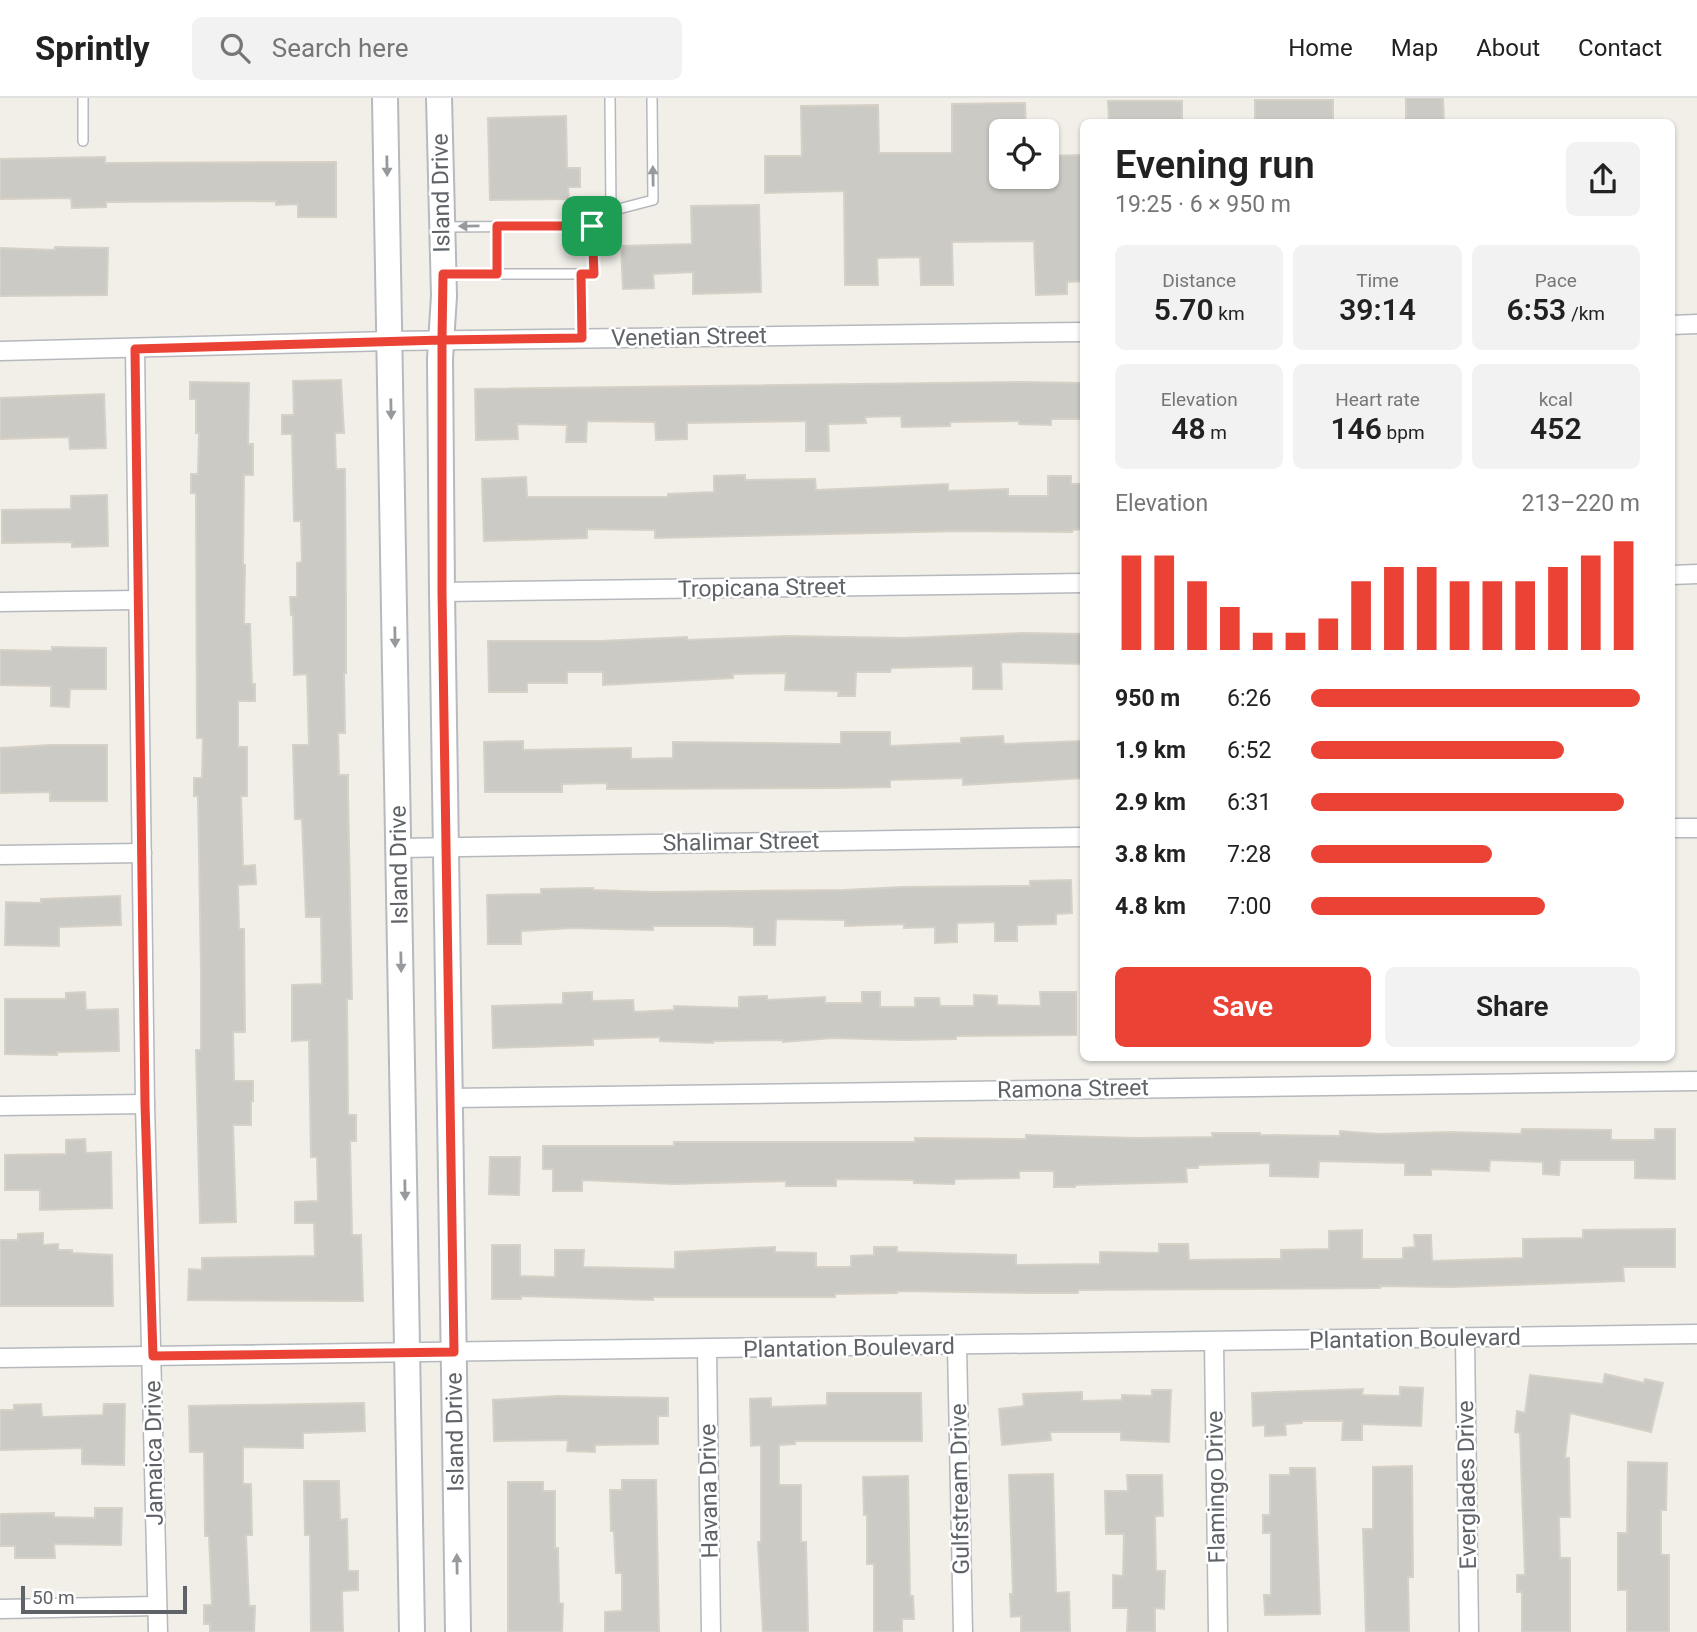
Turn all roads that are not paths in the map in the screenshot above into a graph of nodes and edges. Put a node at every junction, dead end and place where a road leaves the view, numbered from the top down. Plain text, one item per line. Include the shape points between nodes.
1 (83, 98) edge
2 (386, 98) edge
3 (439, 98) edge
4 (610, 98) edge
5 (652, 98) edge
6 (83, 141) dead end
7 (611, 211) junction
8 (497, 226) junction
9 (592, 226) junction
10 (442, 227) junction
11 (443, 274) junction
12 (497, 274) junction
13 (581, 274) junction
14 (1697, 324) edge
15 (1675, 325) edge
16 (1080, 332) edge
17 (582, 338) junction
18 (442, 340) junction
19 (390, 341) junction
20 (135, 349) junction
21 (0, 351) edge
22 (1697, 574) edge
23 (1675, 575) edge
24 (1080, 583) edge
25 (442, 592) junction
26 (138, 600) junction
27 (0, 602) edge
28 (1675, 828) edge
29 (1697, 828) edge
30 (1080, 837) edge
31 (446, 847) junction
32 (399, 848) junction
33 (142, 853) junction
34 (0, 855) edge
35 (1697, 1081) edge
36 (450, 1098) junction
37 (145, 1104) junction
38 (0, 1106) edge
39 (1697, 1334) edge
40 (1465, 1339) junction
41 (1214, 1342) junction
42 (957, 1346) junction
43 (707, 1350) junction
44 (454, 1352) junction
45 (408, 1353) junction
46 (153, 1356) junction
47 (0, 1358) edge
48 (157, 1606) junction
49 (0, 1609) edge
50 (158, 1632) edge
51 (412, 1632) edge
52 (458, 1632) edge
53 (711, 1632) edge
54 (962, 1632) edge
55 (1219, 1632) edge
56 (1469, 1632) edge

1 - 6 lane
2 -> 19 street, Island Drive
3 - 10 street, Island Drive
4 - 7 lane
7 -> 5 lane via 653,200
7 - 9 lane
8 - 9 lane
8 -> 10 lane
8 - 12 lane
9 - 13 lane via 594,274
10 - 11 street, Island Drive
11 - 12 lane
11 - 18 street, Island Drive
12 - 13 lane
13 - 17 lane
14 - 15 street
16 - 17 street, Venetian Street
17 - 18 street, Venetian Street
18 - 19 street, Venetian Street
18 - 25 street, Island Drive
19 - 20 street, Venetian Street
19 -> 32 street, Island Drive
20 - 21 street, Venetian Street
20 - 26 street, Jamaica Drive
22 - 23 street
24 - 25 street, Tropicana Street
25 - 31 street, Island Drive
26 - 27 street
26 - 33 street, Jamaica Drive
28 - 29 street
30 - 31 street, Shalimar Street
31 - 32 street, Shalimar Street
31 - 36 street, Island Drive
32 -> 45 street, Island Drive
33 - 34 street
33 - 37 street, Jamaica Drive
35 - 36 street, Ramona Street
36 - 44 street, Island Drive
37 - 38 street
37 - 46 street, Jamaica Drive
39 - 40 street, Plantation Boulevard
40 - 41 street, Plantation Boulevard
40 - 56 street, Everglades Drive
41 - 42 street, Plantation Boulevard
41 - 55 street, Flamingo Drive
42 - 43 street, Plantation Boulevard
42 - 54 street, Gulfstream Drive
43 - 44 street, Plantation Boulevard
43 - 53 street, Havana Drive
44 - 45 street, Plantation Boulevard
52 -> 44 street, Island Drive
45 - 46 street, Plantation Boulevard
45 - 51 street, Island Drive
46 - 47 street, Plantation Boulevard
46 - 48 street, Jamaica Drive
48 - 49 street
48 - 50 street, Jamaica Drive

